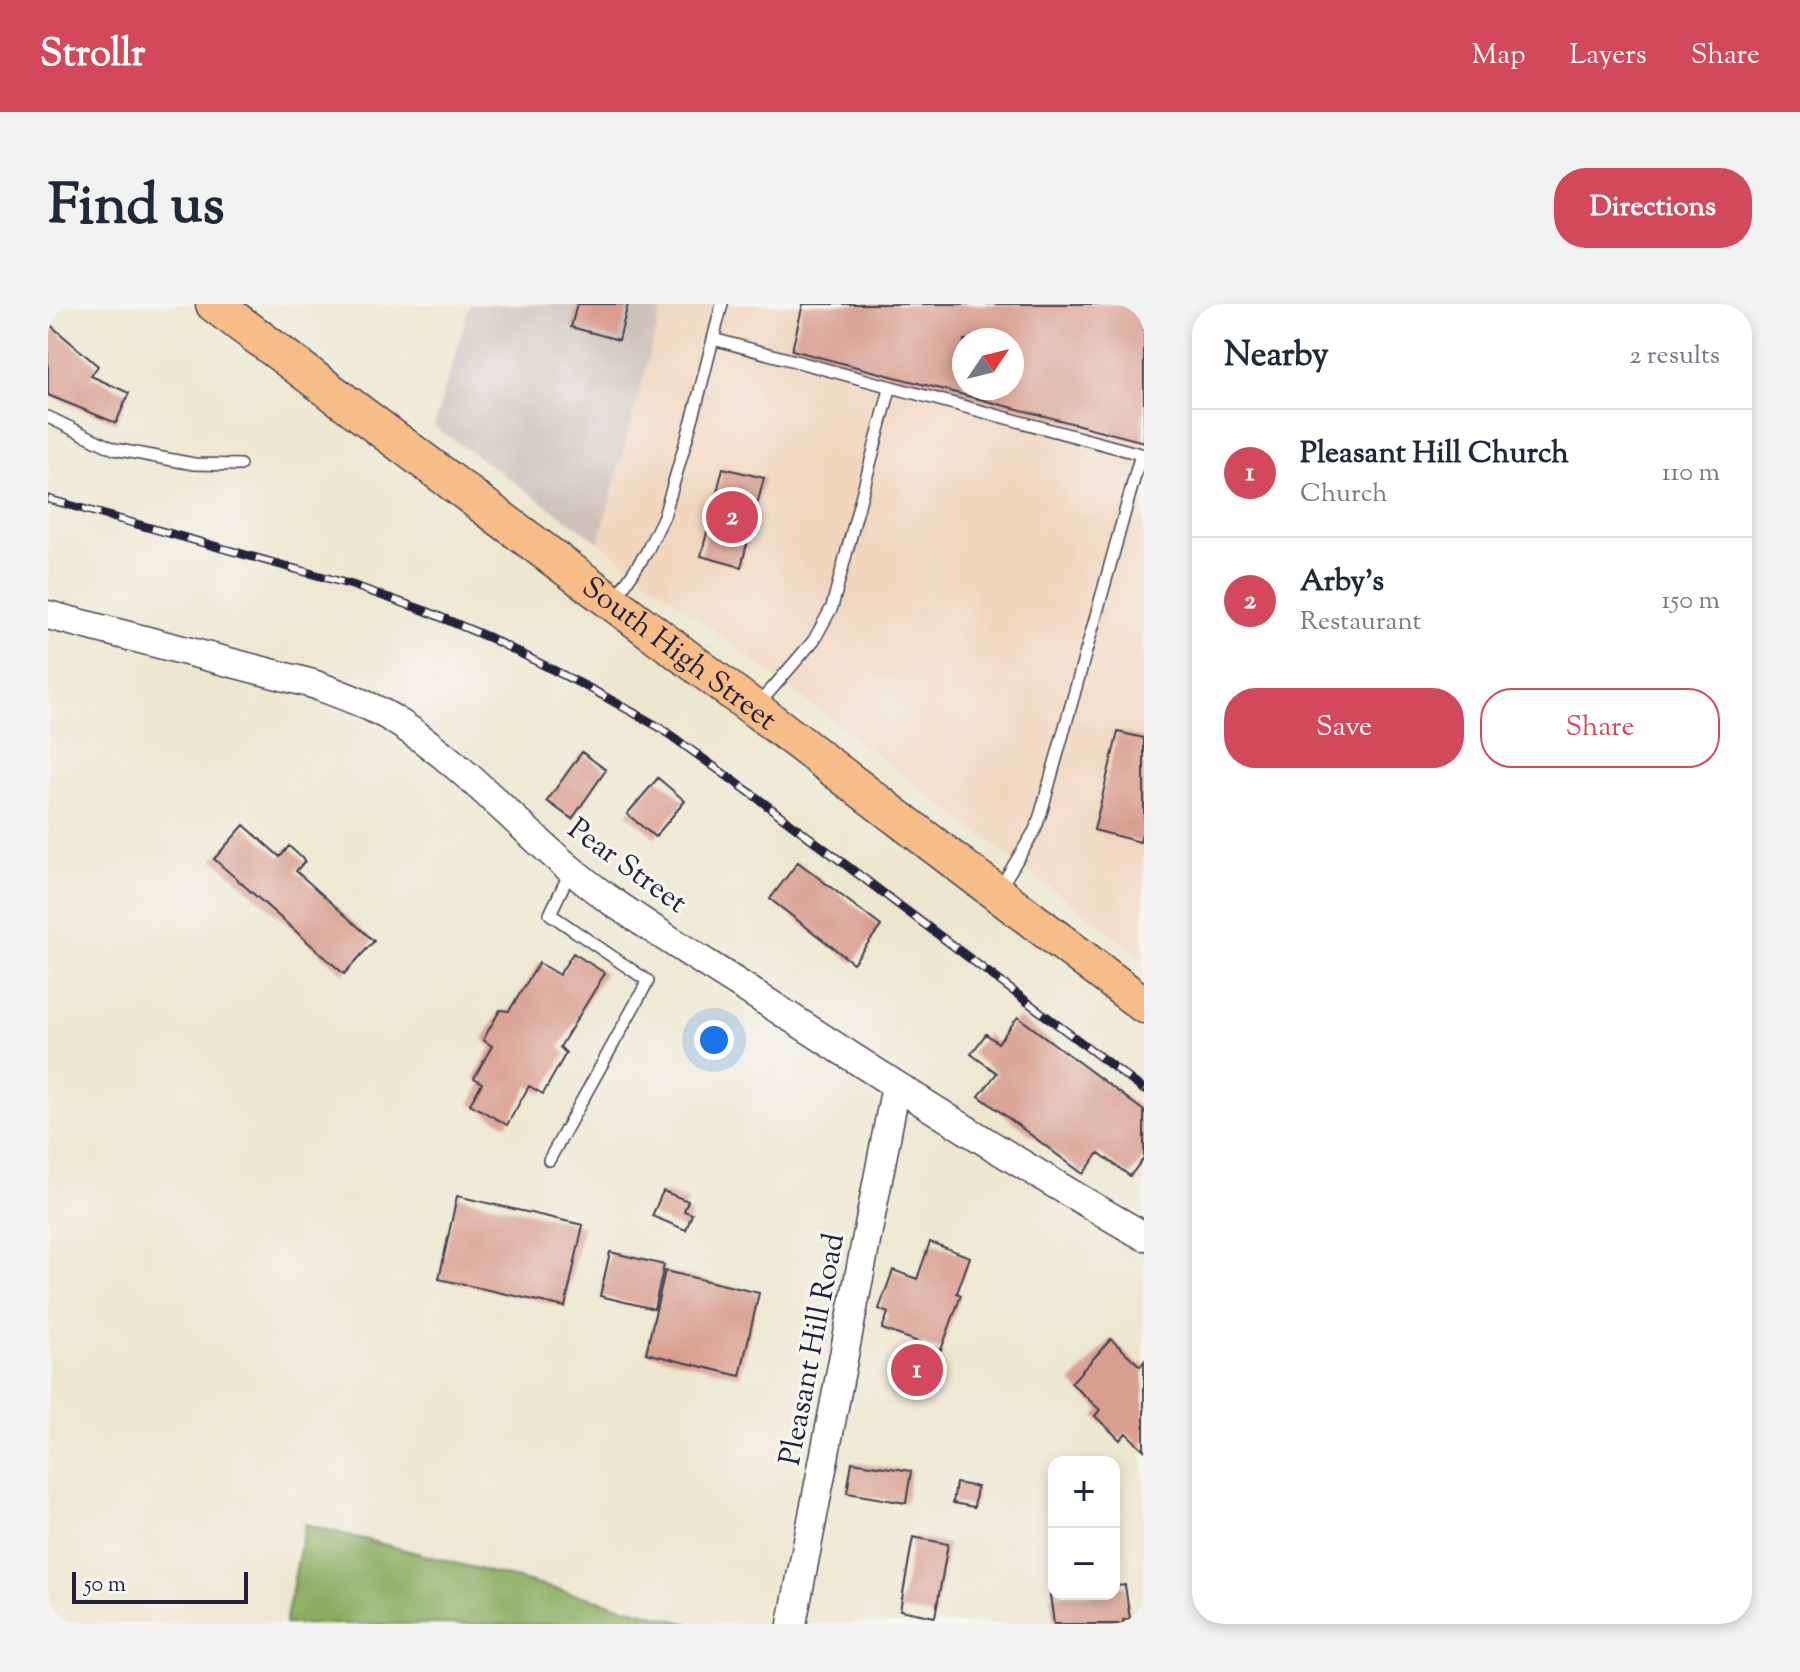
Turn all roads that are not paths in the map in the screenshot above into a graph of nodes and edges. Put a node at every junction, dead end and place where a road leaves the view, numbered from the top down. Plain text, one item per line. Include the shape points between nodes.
1 (214, 304) edge
2 (722, 304) edge
3 (713, 339) junction
4 (890, 389) junction
5 (48, 417) edge
6 (1142, 455) edge
7 (240, 465) dead end
8 (613, 603) junction
9 (48, 615) edge
10 (755, 709) junction
11 (572, 868) junction
12 (998, 892) junction
13 (1144, 1005) edge
14 (896, 1086) junction
15 (549, 1160) dead end
16 (1144, 1236) edge
17 (792, 1624) edge

1 - 8 main road, South High Street
2 - 3 lane
3 - 4 lane
3 - 8 lane via 664,516
4 - 6 lane
4 - 10 lane via 832,607 814,640
5 - 7 lane via 114,449 194,464
6 - 12 lane via 1035,830
8 - 10 main road, South High Street
9 - 11 street, Pear Street via 350,698 395,720 439,752
10 - 12 main road, South High Street
11 - 14 street, Pear Street via 608,898
11 - 15 lane via 550,914 648,981
12 - 13 main road, South High Street
14 - 16 street, Pear Street
14 - 17 street, Pleasant Hill Road

